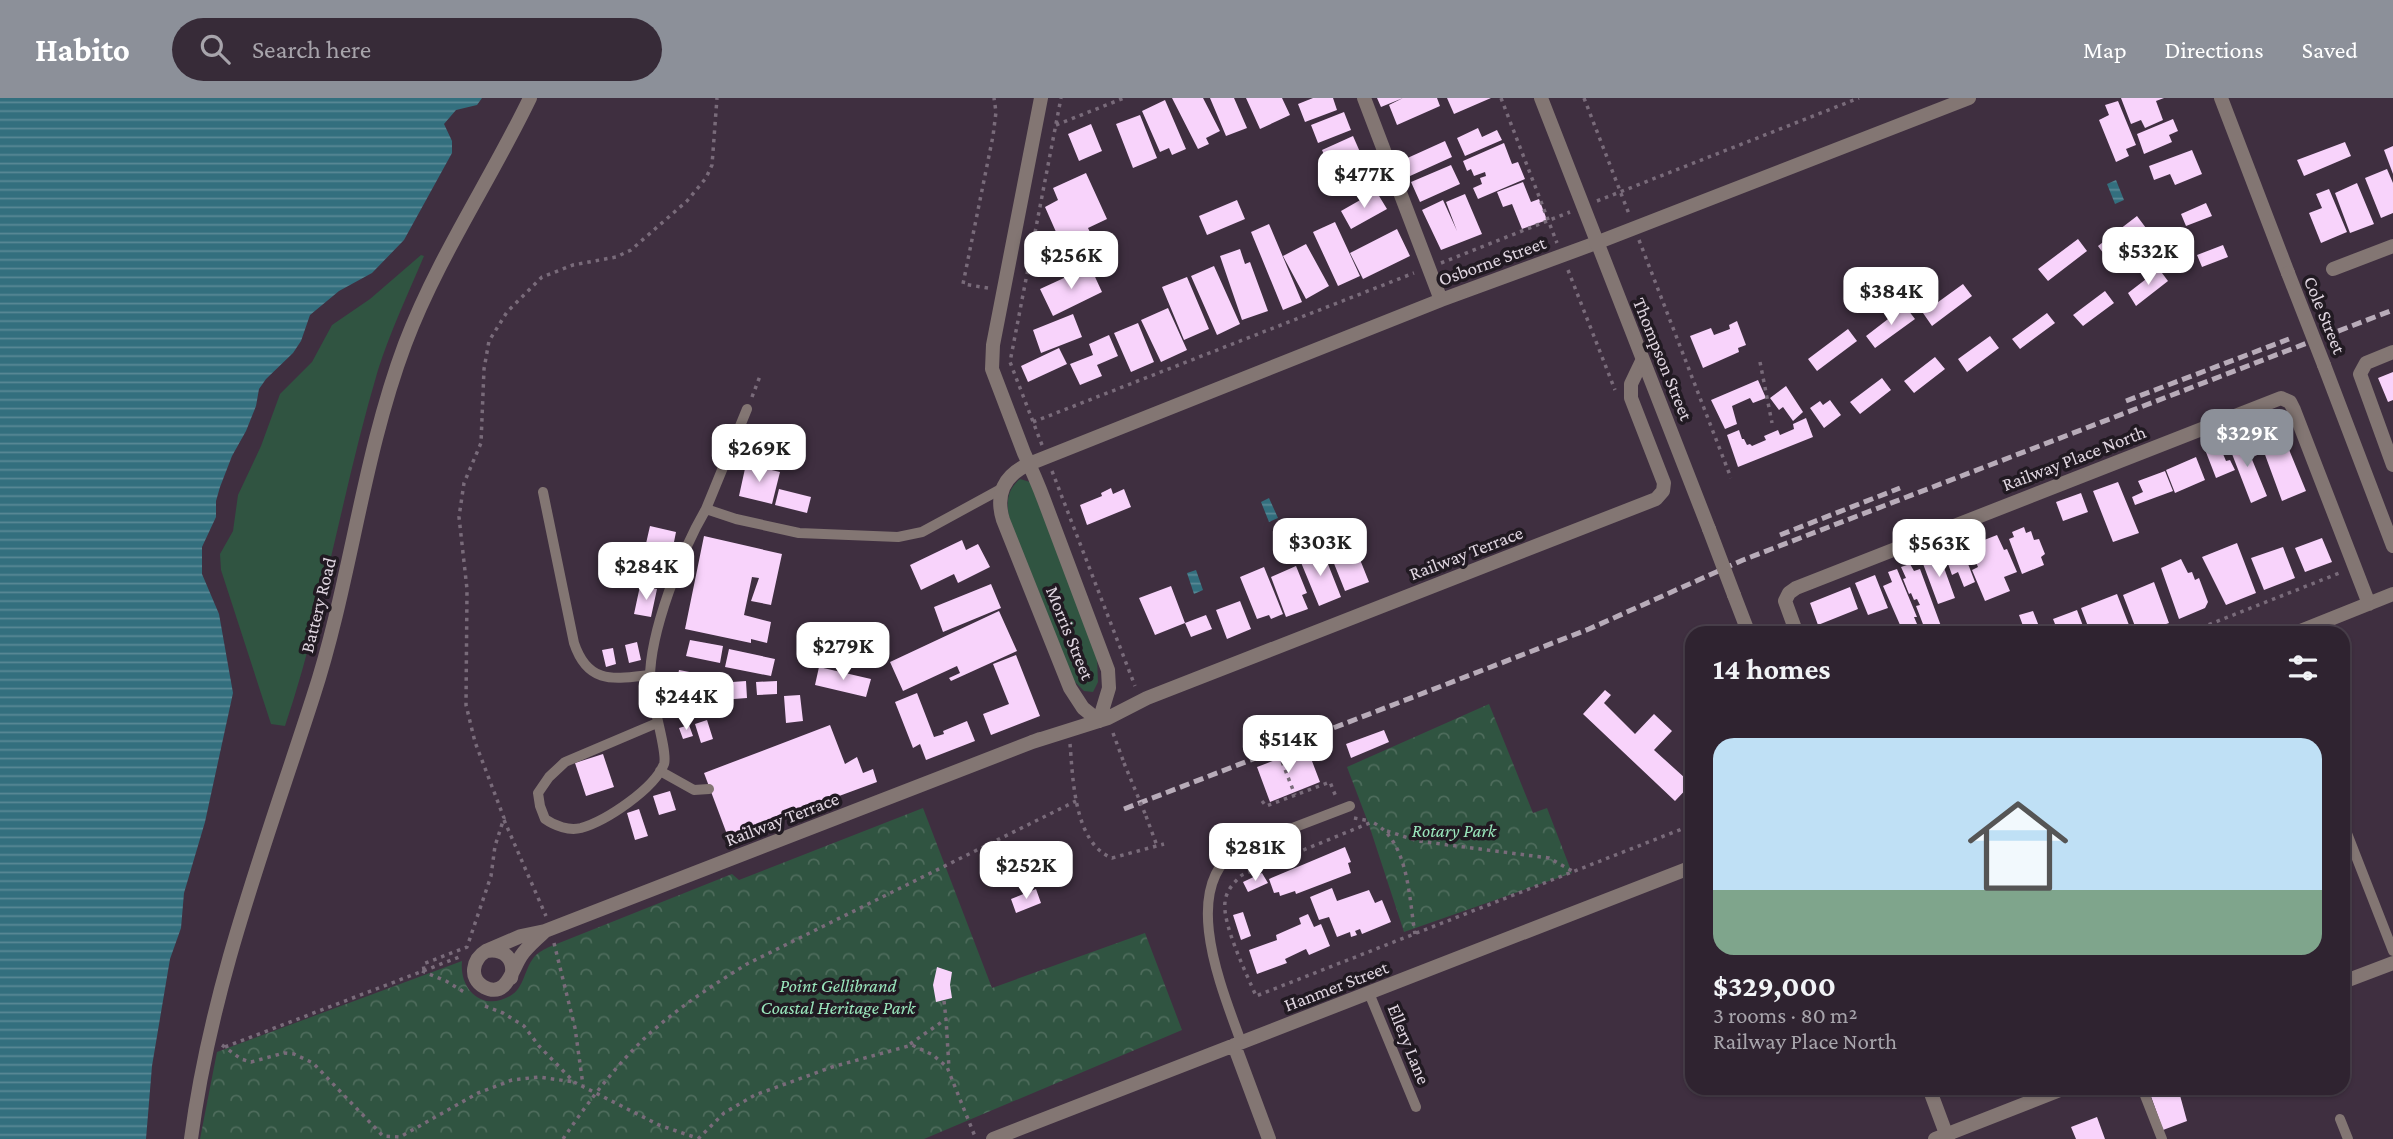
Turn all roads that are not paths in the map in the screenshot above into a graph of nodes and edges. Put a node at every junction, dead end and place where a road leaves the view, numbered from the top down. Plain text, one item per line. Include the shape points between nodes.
1 (530, 98) edge
2 (1041, 98) edge
3 (1364, 98) edge
4 (1541, 98) edge
5 (1969, 98) edge
6 (2221, 98) edge
7 (1597, 243) junction
8 (2393, 246) edge
9 (2333, 269) dead end
10 (1441, 300) junction
11 (2393, 352) edge
12 (1642, 361) junction
13 (747, 409) road end
14 (1030, 464) junction
15 (2393, 466) edge
16 (1001, 489) junction
17 (543, 492) dead end
18 (706, 509) junction
19 (2393, 546) edge
20 (2393, 594) edge
21 (2369, 604) junction
22 (1746, 626) edge
23 (1794, 626) edge
24 (2313, 626) edge
25 (650, 675) junction
26 (1070, 688) junction
27 (1099, 721) junction
28 (657, 723) junction
29 (1032, 742) junction
30 (660, 771) junction
31 (709, 789) dead end
32 (1345, 807) road end
33 (2350, 841) edge
34 (1685, 870) edge
35 (547, 930) junction
36 (2393, 951) edge
37 (482, 954) junction
38 (2393, 963) edge
39 (511, 978) junction
40 (2350, 979) edge
41 (1370, 993) junction
42 (1238, 1044) junction
43 (1931, 1095) edge
44 (2048, 1095) edge
45 (2145, 1095) edge
46 (1416, 1107) dead end
47 (2340, 1119) dead end
48 (1943, 1137) edge
49 (191, 1139) edge
50 (993, 1139) edge
51 (1269, 1139) edge
52 (2162, 1139) edge
53 (2348, 1139) edge

1 - 49 street, Battery Road via 439,266 389,391 330,641 229,952 207,1040
2 - 14 street, Morris Street via 992,369
3 - 10 street
4 - 7 street, Thompson Street
5 - 7 street, Osborne Street
6 - 19 street, Cole Street, bridge
7 - 10 street, Osborne Street
7 - 12 street, Thompson Street
8 - 9 street
10 - 14 street, Osborne Street
11 - 15 street via 2366,363 2360,374
12 - 22 street, Thompson Street, bridge
12 - 27 street, Railway Terrace via 1631,384 1631,398 1664,482 1657,499 1147,698
13 - 18 lane
14 - 16 street via 1013,473
14 - 27 street, Morris Street via 1105,658 1109,688
16 - 18 lane via 930,528 905,536 799,533
16 - 26 street, Morris Street via 1003,520
17 - 25 lane via 580,660 607,678
18 - 25 lane via 661,617
20 - 21 street
21 - 23 street, Railway Place North via 2294,410 2281,398 1796,588 1785,601
21 - 24 street
25 - 28 lane
26 - 27 street, Morris Street via 1080,705
26 - 29 street, Railway Terrace via 1078,709 1076,719
27 - 29 street, Railway Terrace
28 - 30 lane via 665,755
28 - 30 lane via 565,762 537,795 542,814 567,828 582,827 636,798
29 - 35 street, Railway Terrace
30 - 31 lane via 694,790
32 - 42 lane via 1238,849 1216,874 1208,910 1210,942
33 - 36 lane
34 - 41 street, Hanmer Street
35 - 37 street, Railway Terrace
35 - 39 street, Railway Terrace via 520,956
37 - 39 street via 500,951 508,956
37 - 39 street via 474,971 477,981 500,988
38 - 40 street
41 - 42 street, Hanmer Street
41 - 46 lane, Ellery Lane
42 - 50 street, Hanmer Street
42 - 51 street
43 - 48 street
44 - 48 street
45 - 52 lane
47 - 53 lane

